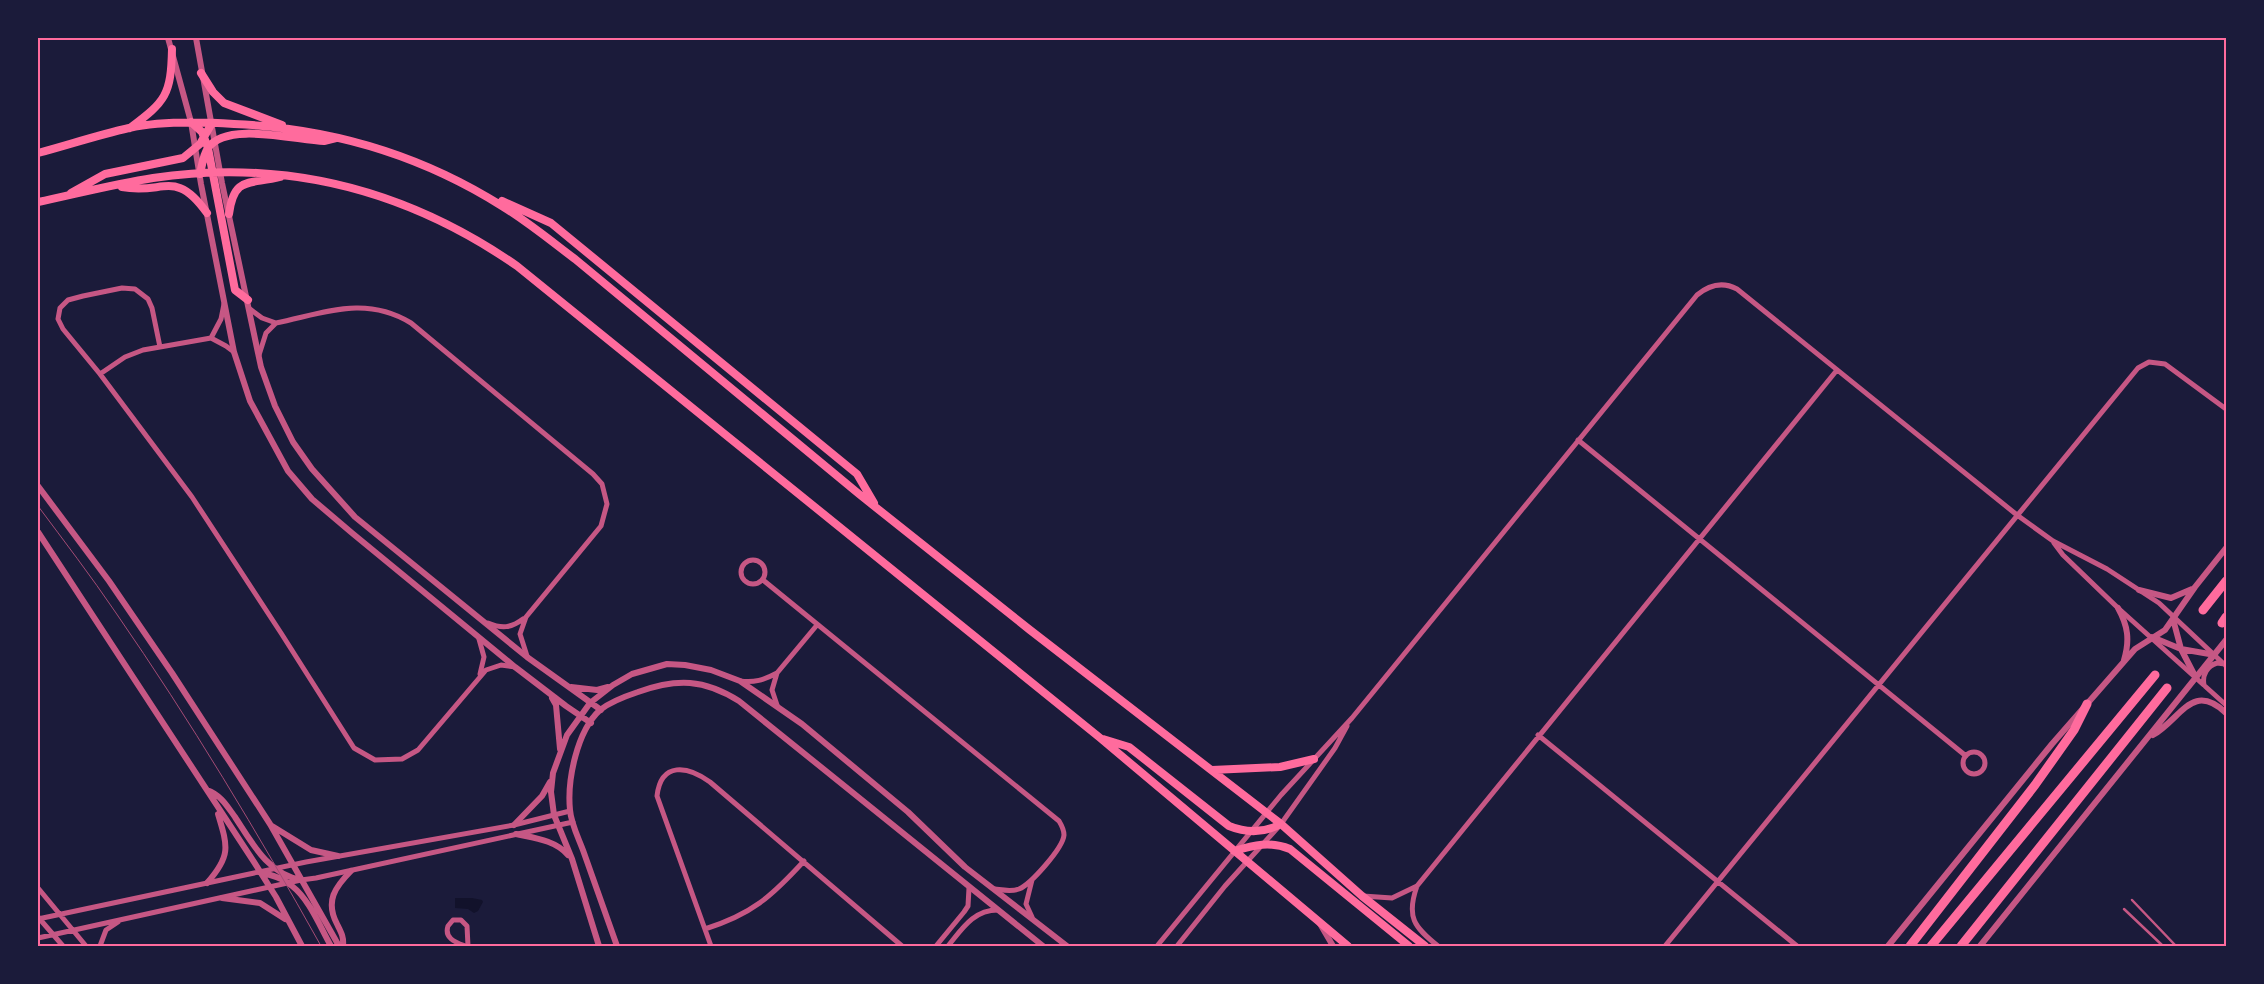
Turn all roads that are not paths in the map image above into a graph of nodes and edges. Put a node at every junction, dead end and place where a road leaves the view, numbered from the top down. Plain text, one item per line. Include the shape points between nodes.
1 (168, 38) edge
2 (196, 38) edge
3 (172, 49) junction
4 (201, 73) junction
5 (192, 122) junction
6 (212, 123) junction
7 (130, 128) junction
8 (296, 129) junction
9 (204, 137) junction
10 (338, 137) junction
11 (216, 141) junction
12 (196, 148) junction
13 (208, 148) junction
14 (38, 153) edge
15 (200, 174) junction
16 (212, 174) junction
17 (221, 174) junction
18 (285, 176) junction
19 (117, 186) junction
20 (482, 194) junction
21 (65, 196) junction
22 (38, 202) edge
23 (207, 213) junction
24 (229, 214) junction
25 (248, 300) junction
26 (224, 304) junction
27 (250, 309) junction
28 (276, 323) junction
29 (211, 338) junction
30 (160, 346) junction
31 (234, 352) junction
32 (259, 355) junction
33 (1837, 370) junction
34 (100, 374) junction
35 (2226, 408) edge
36 (1578, 440) junction
37 (38, 486) edge
38 (876, 506) junction
39 (2017, 516) junction
40 (38, 532) edge
41 (1699, 538) junction
42 (2052, 541) junction
43 (2226, 548) edge
44 (763, 580) junction
45 (2226, 581) edge
46 (2195, 587) junction
47 (2140, 590) junction
48 (2118, 608) junction
49 (2204, 610) dead end
50 (526, 617) junction
51 (2172, 617) junction
52 (483, 621) junction
53 (817, 625) junction
54 (478, 636) junction
55 (2152, 637) junction
56 (2226, 640) edge
57 (2181, 649) junction
58 (2215, 655) junction
59 (527, 657) junction
60 (2123, 664) junction
61 (2226, 665) edge
62 (515, 667) junction
63 (777, 673) junction
64 (2154, 675) dead end
65 (479, 676) junction
66 (2196, 678) junction
67 (740, 680) junction
68 (613, 685) junction
69 (1879, 685) junction
70 (2204, 685) junction
71 (568, 686) junction
72 (2168, 688) dead end
73 (550, 694) junction
74 (590, 703) junction
75 (2087, 704) junction
76 (2226, 704) edge
77 (601, 710) junction
78 (781, 711) junction
79 (2226, 713) edge
80 (580, 716) junction
81 (1352, 718) junction
82 (591, 723) junction
83 (1538, 735) junction
84 (2150, 736) junction
85 (1099, 737) junction
86 (560, 752) junction
87 (1966, 756) junction
88 (1314, 759) junction
89 (1212, 770) junction
90 (553, 774) junction
91 (206, 790) junction
92 (217, 808) junction
93 (570, 811) junction
94 (1266, 813) junction
95 (554, 815) junction
96 (573, 822) junction
97 (270, 824) junction
98 (514, 824) junction
99 (1281, 824) junction
100 (558, 826) junction
101 (1252, 831) junction
102 (516, 834) junction
103 (1262, 844) junction
104 (1234, 851) junction
105 (338, 856) junction
106 (572, 859) junction
107 (804, 861) junction
108 (1247, 861) junction
109 (292, 865) junction
110 (275, 869) junction
111 (351, 871) junction
112 (259, 872) junction
113 (301, 880) junction
114 (1032, 880) junction
115 (1718, 882) junction
116 (206, 883) junction
117 (288, 883) junction
118 (1417, 886) junction
119 (38, 888) edge
120 (270, 888) junction
121 (969, 888) junction
122 (995, 889) junction
123 (1362, 896) junction
124 (222, 898) junction
125 (2132, 900) dead end
126 (2124, 908) dead end
127 (998, 910) junction
128 (61, 914) junction
129 (38, 918) edge
130 (129, 918) junction
131 (1317, 919) junction
132 (287, 920) junction
133 (1035, 921) junction
134 (705, 929) junction
135 (72, 931) junction
136 (53, 935) junction
137 (38, 938) edge
138 (598, 945) edge
139 (63, 946) edge
140 (86, 946) edge
141 (100, 946) edge
142 (302, 946) edge
143 (331, 946) edge
144 (339, 946) edge
145 (343, 946) edge
146 (466, 946) edge
147 (617, 946) edge
148 (711, 946) edge
149 (902, 946) edge
150 (936, 946) edge
151 (948, 946) edge
152 (1043, 946) edge
153 (1067, 946) edge
154 (1157, 946) edge
155 (1176, 946) edge
156 (1333, 946) edge
157 (1348, 946) edge
158 (1409, 946) edge
159 (1425, 946) edge
160 (1438, 946) edge
161 (1665, 946) edge
162 (1797, 946) edge
163 (1888, 946) edge
164 (1910, 946) edge
165 (1932, 946) edge
166 (1961, 946) edge
167 (1980, 946) edge
168 (2163, 946) edge
169 (2176, 946) edge

1 - 3 street
2 - 4 street
3 - 5 street
3 - 7 main road via 172,74 166,95
4 - 6 street
4 - 8 main road via 224,103
5 - 6 main road
5 - 7 main road
5 - 9 main road
5 - 12 street
6 - 8 main road
6 - 9 main road
6 - 11 street
7 - 14 main road
8 - 10 main road
9 - 12 main road
9 - 13 main road
10 - 11 main road via 324,141 243,134
10 - 20 main road via 420,163
11 - 13 main road
11 - 17 street
12 - 15 street
12 - 21 main road via 174,161 105,174
13 - 15 main road
13 - 16 main road
15 - 16 main road
15 - 19 main road via 152,178
15 - 23 street
16 - 17 main road
16 - 25 main road via 232,280 235,290
17 - 18 main road
17 - 24 street
18 - 24 main road via 238,187 231,199
18 - 85 main road via 354,188 403,204 442,220 497,252
19 - 21 main road
19 - 23 main road via 184,188 193,194
20 - 38 main road via 575,259
20 - 38 main road via 551,223 857,474
21 - 22 main road
23 - 26 street
24 - 25 street
25 - 27 street
26 - 29 street via 221,319
26 - 31 street
27 - 28 street
27 - 32 street
28 - 32 street via 266,333
28 - 50 street via 362,307 398,315 594,474 602,484 607,504 602,526
29 - 30 street
29 - 31 street
30 - 34 street via 125,357
30 - 34 street via 148,298 135,289 109,290 68,300 60,308 58,319
31 - 54 street via 250,402 263,428 288,471 303,489 335,520
32 - 52 street via 281,419 312,469 354,517
33 - 36 street via 1737,289 1713,285 1697,295
33 - 39 street
33 - 41 street
34 - 65 street via 192,497 354,748 375,760 410,756
35 - 39 street via 2165,364 2145,364 2127,381
36 - 41 street
36 - 81 street
37 - 97 street via 141,627
38 - 89 main road
39 - 42 street
39 - 69 street
40 - 91 street
41 - 69 street
41 - 83 street
42 - 47 street
42 - 48 street
43 - 46 street
44 - 44 street via 766,573 762,563 754,560 744,564 742,576 747,583
44 - 53 street
45 - 49 highway
46 - 47 street via 2171,598
46 - 51 street
47 - 51 street
48 - 55 street
48 - 60 street via 2128,631
50 - 52 street via 506,628
50 - 59 street via 520,634
51 - 55 street via 2165,630
51 - 57 street
51 - 58 street
52 - 59 street
53 - 63 street
53 - 114 street via 1059,821 1064,837
54 - 62 street
54 - 65 street via 484,657
55 - 57 street
55 - 60 street
55 - 66 street
56 - 58 street
57 - 58 street
57 - 66 street
58 - 61 street
58 - 66 street
59 - 71 street
60 - 75 street
61 - 70 street via 2217,663 2210,667 2204,674
62 - 65 street via 494,666
62 - 73 street
63 - 67 street via 764,680
63 - 78 street via 772,690
64 - 165 highway
66 - 70 street
66 - 84 street
67 - 68 street via 711,670 668,664 632,674
67 - 78 street
68 - 71 street via 597,690
68 - 74 street
69 - 87 street
69 - 115 street
70 - 76 street
71 - 74 street
72 - 166 highway
73 - 80 street
73 - 86 street via 556,705
74 - 77 street
74 - 80 street
75 - 163 street
75 - 164 highway via 2074,730 2035,785
77 - 82 street
77 - 121 street via 644,690 682,681 730,695
78 - 122 street via 802,724 908,812 965,867
79 - 84 street via 2214,703 2195,701
80 - 82 street
80 - 86 street
81 - 88 street
81 - 99 street via 1335,748
82 - 93 street via 573,763
83 - 115 street
83 - 118 street
84 - 167 street
85 - 101 main road via 1129,747 1229,826 1240,831
85 - 104 main road
86 - 90 street
87 - 87 street via 1963,765 1968,772 1977,774 1983,770 1985,763 1981,755 1972,752
88 - 89 main road via 1280,767
88 - 94 street
89 - 94 main road
90 - 95 street
90 - 98 street via 542,796
91 - 92 street
91 - 110 street via 225,803 263,858
92 - 112 street
92 - 116 street via 226,837 226,850 218,869
93 - 95 street
93 - 96 street
94 - 99 main road
94 - 101 street
95 - 98 street
95 - 100 street
96 - 100 street
96 - 147 street
97 - 105 street via 311,850
97 - 109 street
98 - 105 street
99 - 101 main road via 1270,830
99 - 103 street
99 - 123 main road
100 - 102 street
100 - 106 street
101 - 104 street
102 - 106 street via 551,843
102 - 111 street
103 - 104 main road
103 - 108 street
103 - 158 main road via 1290,849
104 - 108 main road
104 - 154 street
105 - 109 street
106 - 138 street
107 - 134 street via 762,903 733,920
107 - 134 street via 698,774 672,770 663,775 658,789 660,805
107 - 149 street
108 - 131 main road
108 - 155 street
109 - 110 street
109 - 113 street
110 - 112 street
110 - 113 street
111 - 113 street
111 - 145 street via 335,888 331,901 332,912 344,938
112 - 116 street
112 - 117 street
112 - 120 street
113 - 117 street
113 - 144 street
114 - 122 street via 1019,889
114 - 133 street via 1026,904
115 - 161 street
115 - 162 street
116 - 128 street
117 - 120 street
117 - 143 street via 304,899
118 - 123 street via 1392,898
118 - 160 street via 1413,908 1416,926
119 - 128 street
120 - 124 street
120 - 132 street
121 - 127 street
121 - 150 street via 968,906
122 - 133 street
123 - 159 main road
124 - 130 street
124 - 132 street via 260,903
125 - 169 lane
126 - 168 lane
127 - 151 street via 978,914
127 - 152 street
128 - 129 street
128 - 135 street
129 - 136 street
130 - 135 street
130 - 141 street via 106,930
131 - 156 street
131 - 157 main road
132 - 142 street
133 - 153 street
134 - 148 street
135 - 136 street
135 - 140 street
136 - 137 street
136 - 139 street
146 - 146 street via 467,926 462,920 454,920 448,926 447,934

